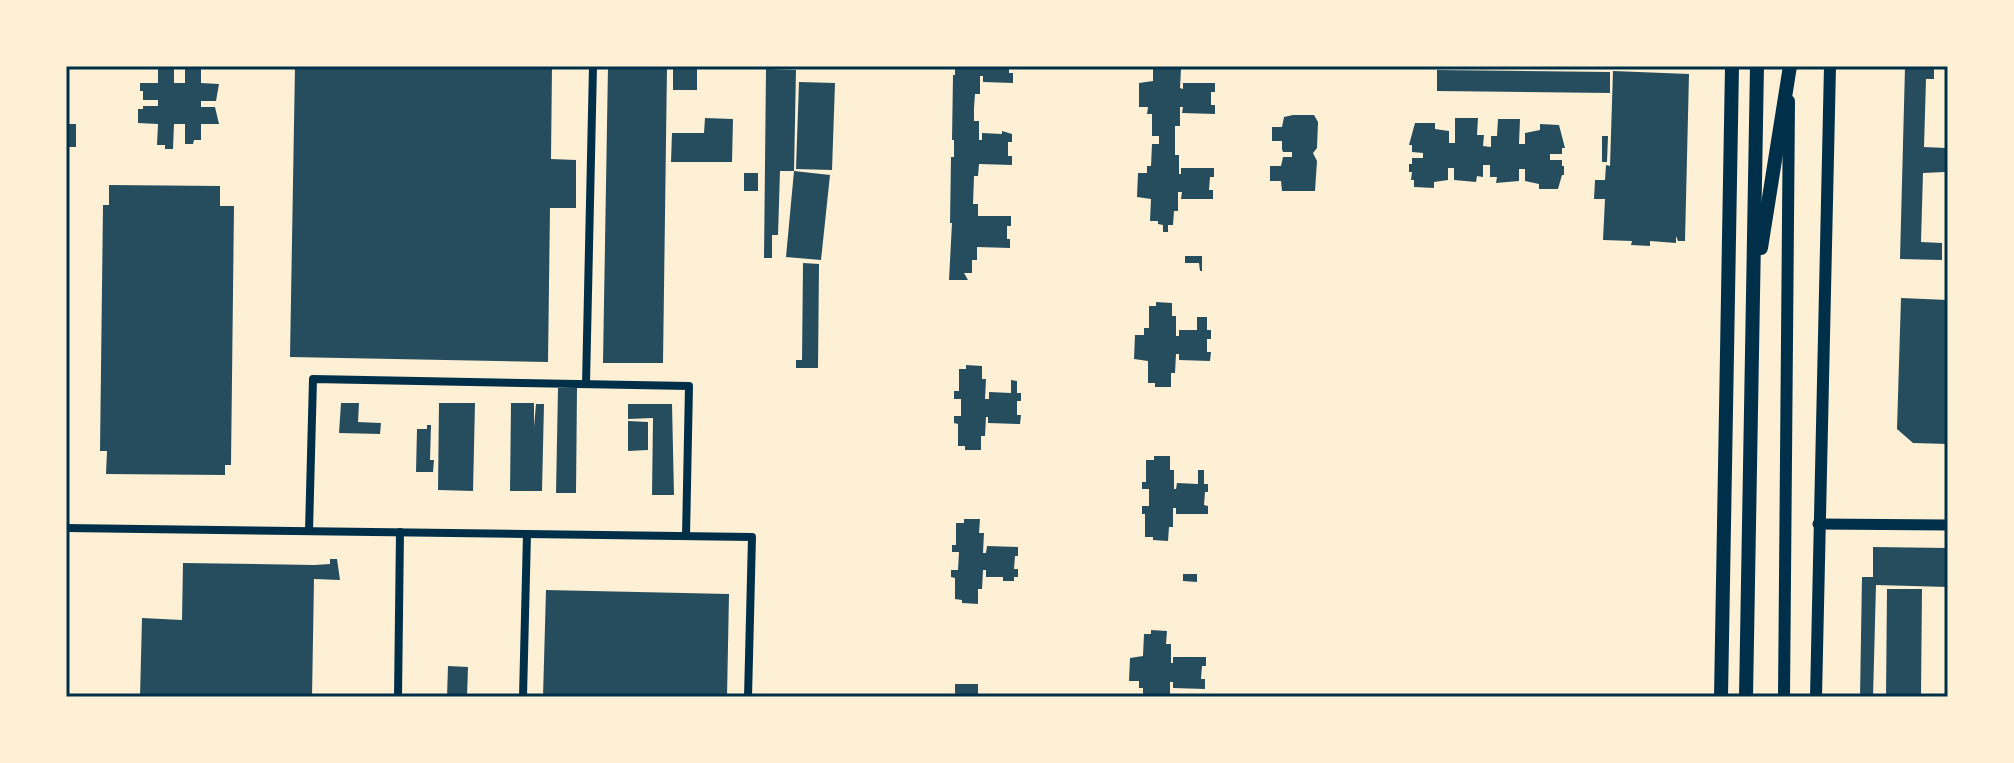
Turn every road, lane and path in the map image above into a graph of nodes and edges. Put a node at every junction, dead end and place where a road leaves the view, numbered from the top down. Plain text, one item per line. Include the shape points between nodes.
1 (593, 66) edge
2 (1732, 66) edge
3 (1757, 66) edge
4 (1790, 66) edge
5 (1830, 66) edge
6 (1753, 295) junction
7 (586, 384) junction
8 (1819, 524) junction
9 (1948, 525) edge
10 (66, 528) edge
11 (309, 531) junction
12 (400, 532) junction
13 (527, 534) junction
14 (686, 536) junction
15 (398, 697) edge
16 (523, 697) edge
17 (748, 697) edge
18 (1721, 697) edge
19 (1746, 697) edge
20 (1784, 697) edge
21 (1816, 697) edge

1 - 7 street
2 - 18 highway
3 - 6 highway
4 - 6 highway
4 - 20 main road
5 - 8 main road
6 - 19 highway
7 - 11 street via 313,379
7 - 14 street via 689,386
8 - 9 street
8 - 21 main road
10 - 11 street
11 - 12 street
12 - 13 street
12 - 15 street
13 - 14 street
13 - 16 street
14 - 17 street via 752,537

